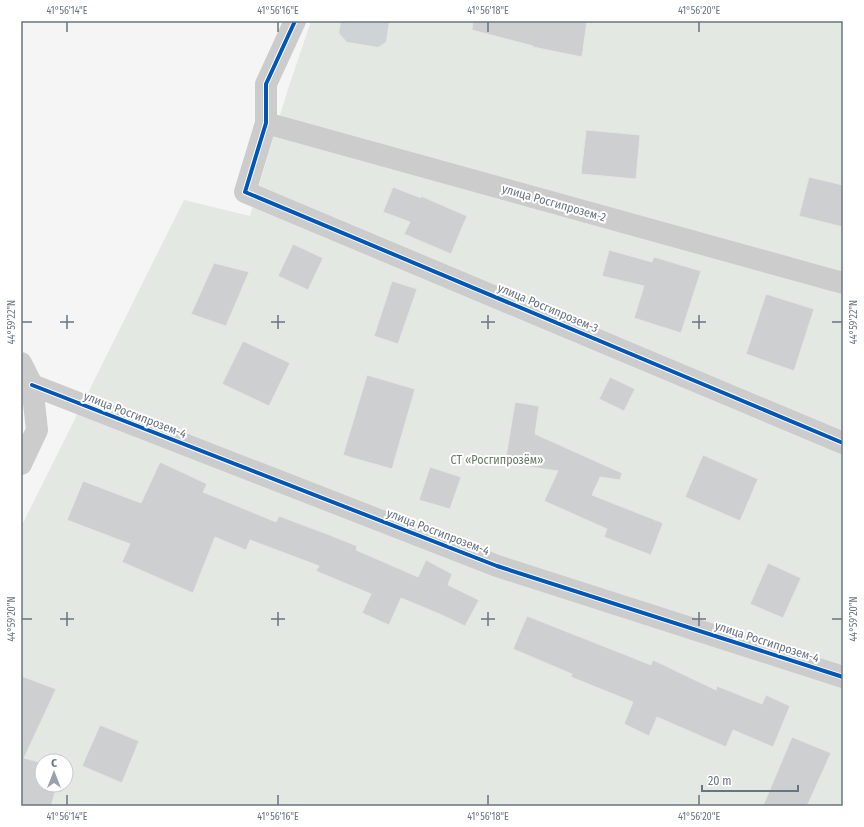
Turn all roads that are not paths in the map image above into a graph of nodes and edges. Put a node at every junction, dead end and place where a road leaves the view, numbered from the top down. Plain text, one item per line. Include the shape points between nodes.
1 (294, 21) edge
2 (266, 123) junction
3 (843, 283) edge
4 (21, 363) edge
5 (32, 386) junction
6 (843, 443) edge
7 (21, 464) edge
8 (843, 676) edge

1 - 2 street via 266,84
2 - 3 street, улица Росгипрозем-2
2 - 6 street, улица Росгипрозем-3 via 245,192
4 - 5 street
5 - 7 street via 37,430
5 - 8 street, улица Росгипрозем-4 via 497,566

